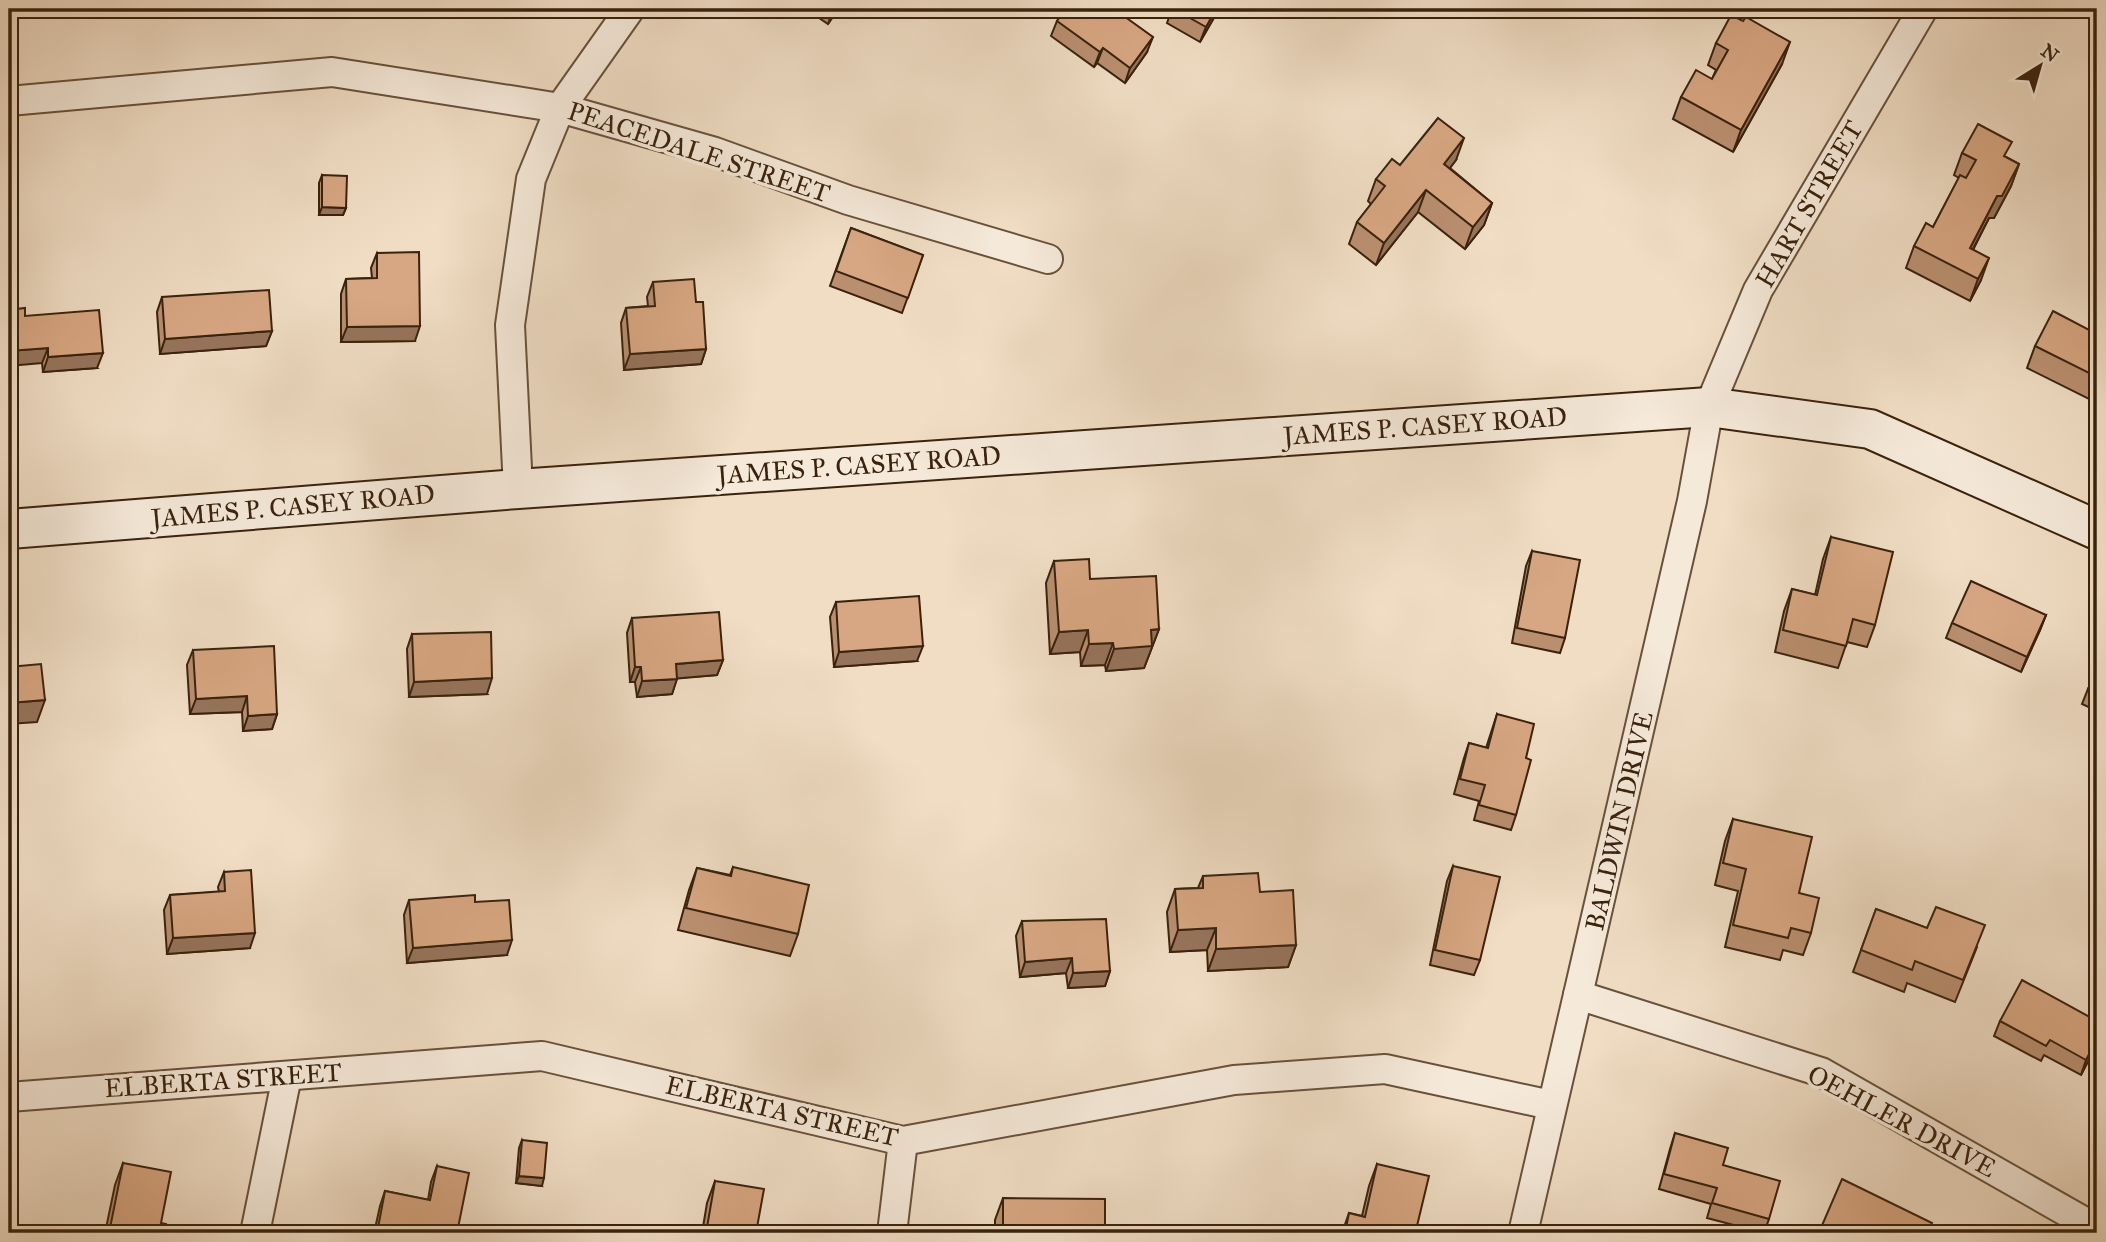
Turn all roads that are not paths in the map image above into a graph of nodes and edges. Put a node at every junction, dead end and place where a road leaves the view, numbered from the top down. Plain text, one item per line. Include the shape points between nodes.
1 (630, 9) edge
2 (1923, 9) edge
3 (9, 100) edge
4 (561, 108) junction
5 (1048, 259) dead end
6 (1709, 407) junction
7 (518, 489) junction
8 (9, 529) edge
9 (2097, 530) edge
10 (1578, 995) junction
11 (287, 1076) junction
12 (9, 1097) edge
13 (1551, 1105) junction
14 (903, 1141) junction
15 (2097, 1229) edge
16 (255, 1233) edge
17 (892, 1233) edge
18 (1523, 1233) edge

1 - 4 street
2 - 6 street, HART STREET via 1758,290
3 - 4 street, PEACEDALE STREET via 332,72
4 - 5 street, PEACEDALE STREET via 715,152 848,200
4 - 7 street via 531,179 510,325
6 - 7 main road, JAMES P. CASEY ROAD
6 - 9 main road via 1870,429
6 - 10 street, BALDWIN DRIVE via 1692,501
7 - 8 main road, JAMES P. CASEY ROAD
10 - 13 street, BALDWIN DRIVE
10 - 15 street, OEHLER DRIVE via 1821,1072
11 - 12 street, ELBERTA STREET
11 - 14 street, ELBERTA STREET via 542,1056
11 - 16 street
13 - 14 street, ELBERTA STREET via 1385,1069 1234,1080
13 - 18 street, BALDWIN DRIVE
14 - 17 street

